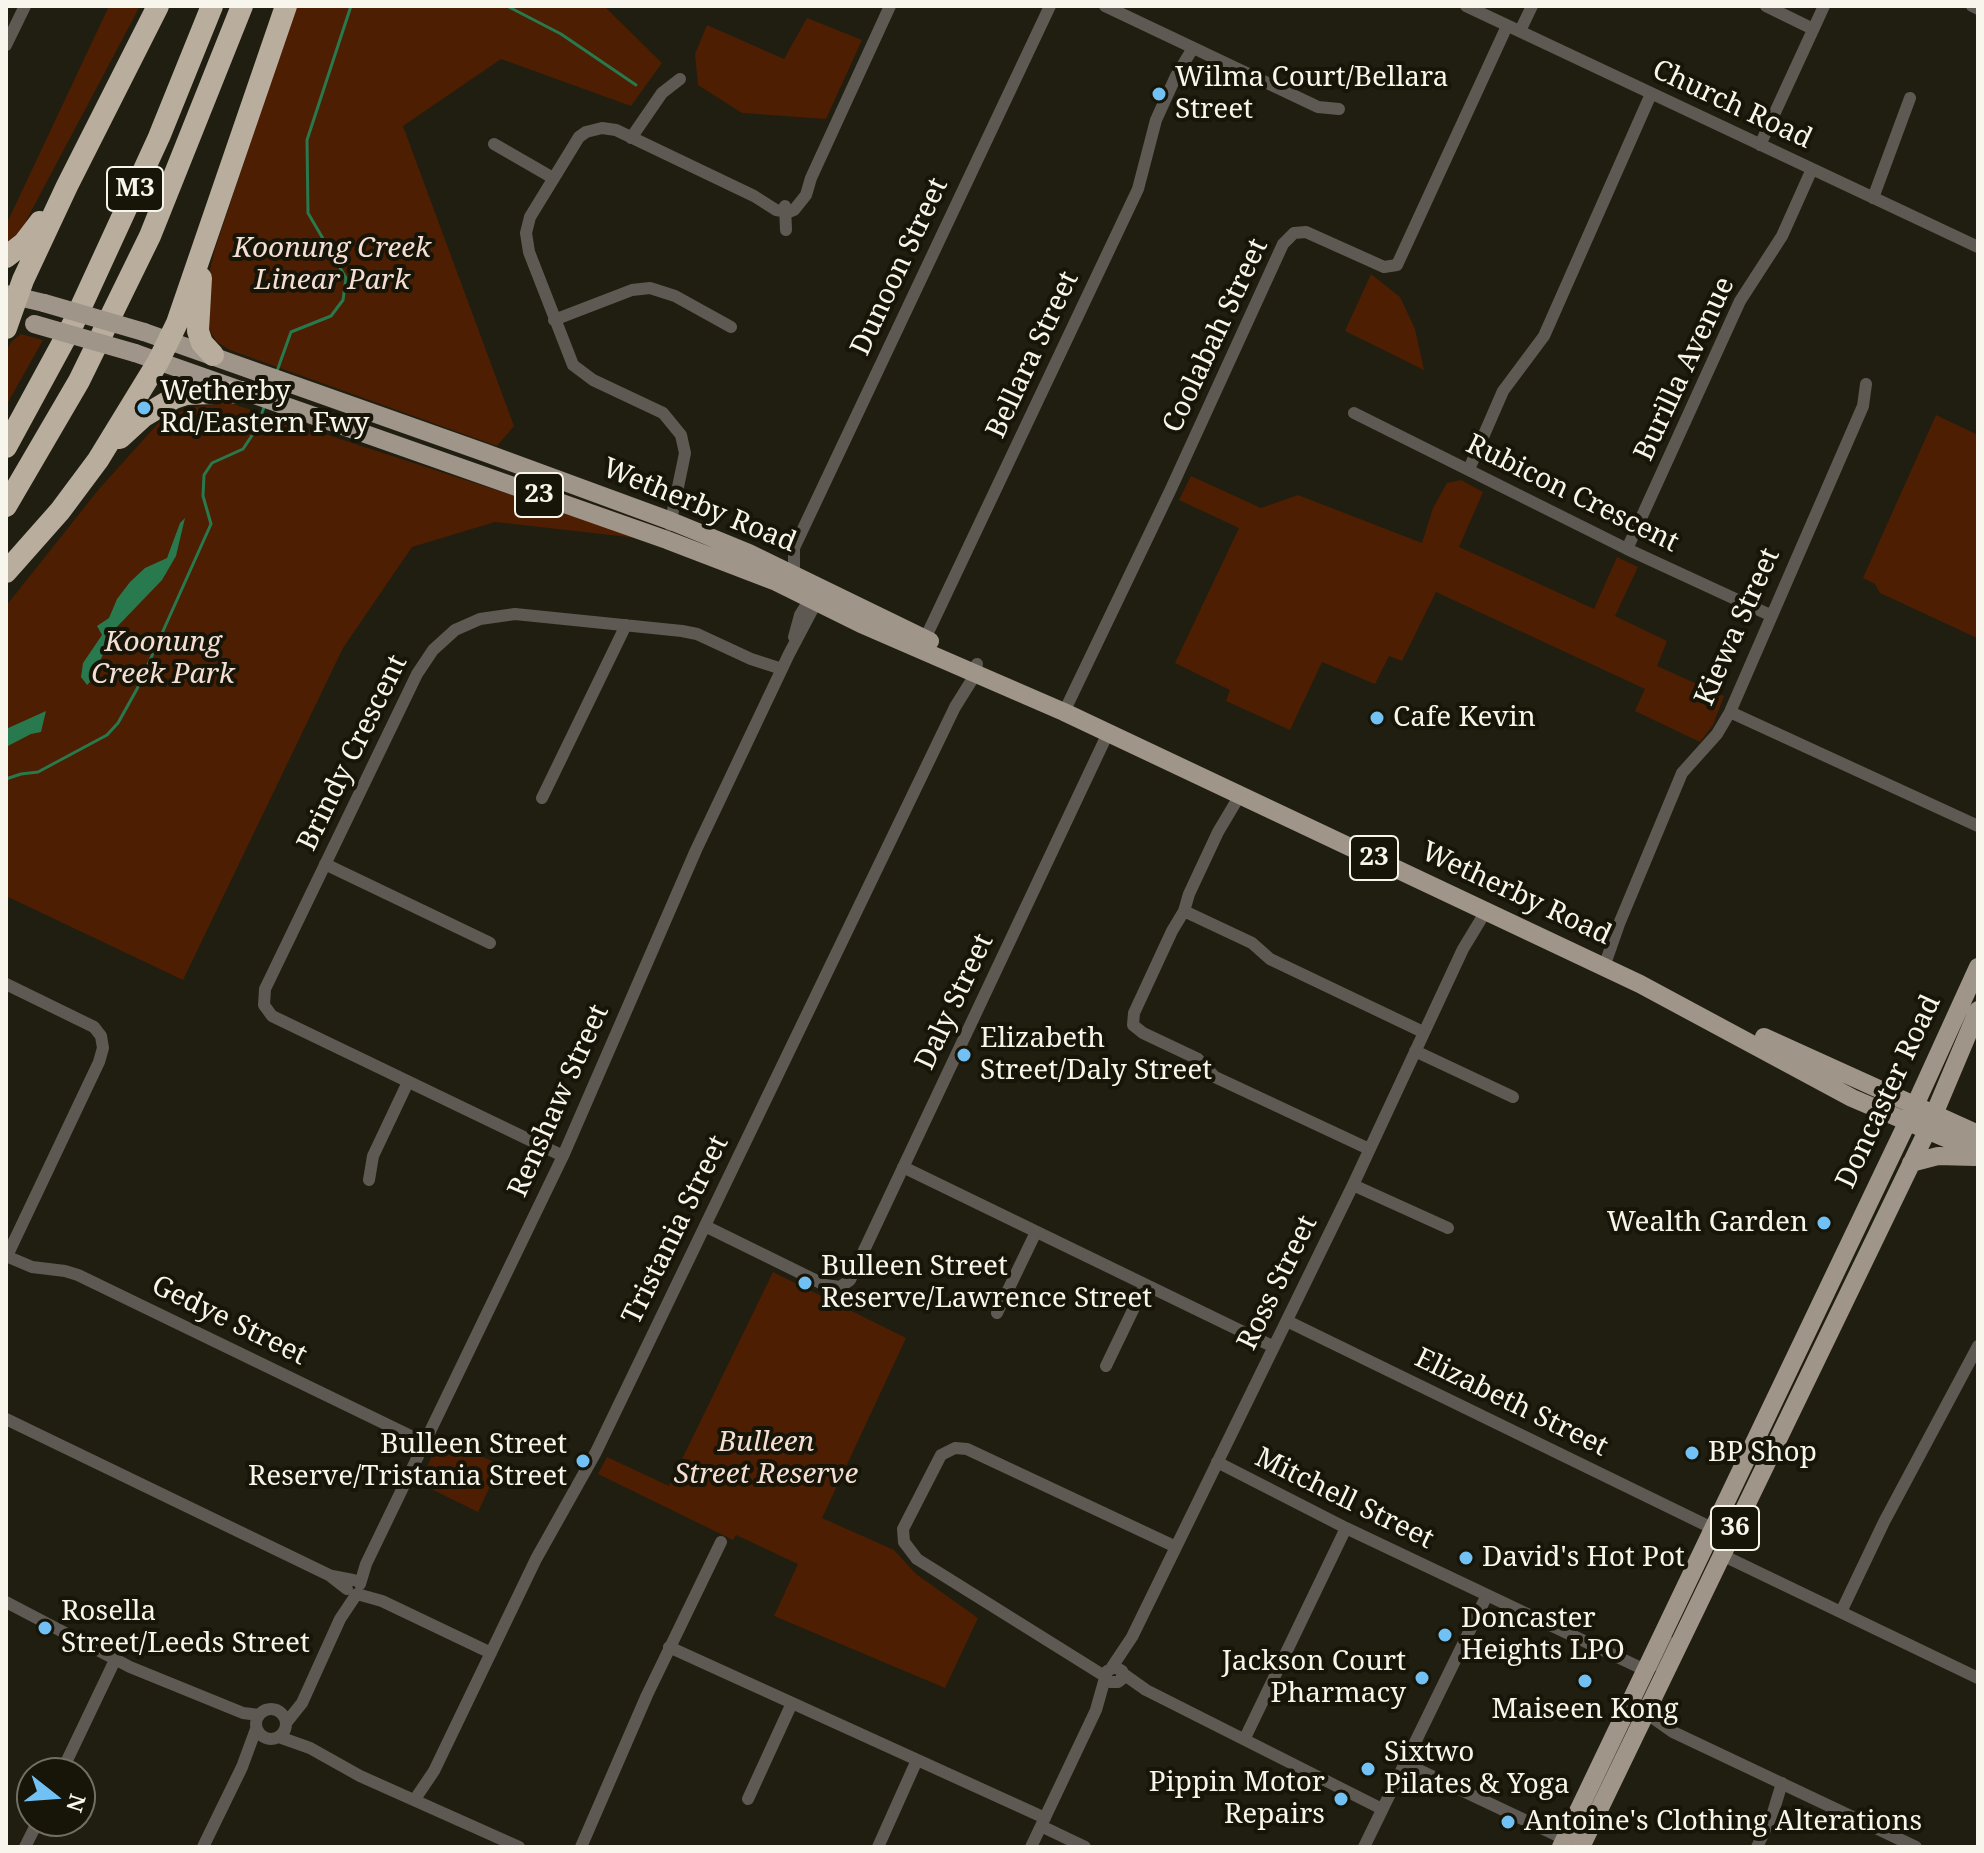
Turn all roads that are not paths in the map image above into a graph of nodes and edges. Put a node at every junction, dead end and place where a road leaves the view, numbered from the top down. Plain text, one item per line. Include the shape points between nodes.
1 (25, 6) edge
2 (158, 6) edge
3 (212, 6) edge
4 (242, 6) edge
5 (286, 6) edge
6 (890, 6) edge
7 (1050, 6) edge
8 (1105, 6) edge
9 (1466, 6) edge
10 (1532, 6) edge
11 (1766, 6) edge
12 (1824, 6) edge
13 (1972, 6) edge
14 (1978, 9) edge
15 (1507, 26) junction
16 (1813, 29) junction
17 (1520, 31) junction
18 (6, 45) edge
19 (1189, 46) junction
20 (680, 79) dead end
21 (1651, 94) junction
22 (1910, 98) dead end
23 (1339, 109) dead end
24 (631, 138) junction
25 (494, 144) dead end
26 (1760, 145) junction
27 (1812, 169) junction
28 (553, 178) junction
29 (67, 186) junction
30 (1873, 198) junction
31 (786, 209) junction
32 (215, 215) junction
33 (786, 230) dead end
34 (1978, 247) edge
35 (6, 257) edge
36 (12, 296) edge
37 (554, 320) junction
38 (7, 323) edge
39 (731, 327) dead end
40 (168, 340) junction
41 (213, 355) junction
42 (158, 362) junction
43 (1866, 384) dead end
44 (244, 392) junction
45 (1354, 413) dead end
46 (6, 447) edge
47 (98, 460) junction
48 (1469, 469) junction
49 (6, 506) edge
50 (669, 530) junction
51 (794, 548) junction
52 (1627, 549) junction
53 (771, 564) junction
54 (6, 572) edge
55 (794, 575) junction
56 (815, 597) junction
57 (1770, 615) junction
58 (626, 625) junction
59 (923, 644) junction
60 (973, 670) junction
61 (780, 673) junction
62 (1064, 712) junction
63 (1730, 712) junction
64 (1108, 733) junction
65 (1236, 793) junction
66 (542, 798) dead end
67 (1978, 826) edge
68 (325, 864) junction
69 (1481, 909) junction
70 (1184, 911) junction
71 (490, 943) dead end
72 (1600, 965) junction
73 (1978, 967) edge
74 (6, 984) edge
75 (1640, 984) junction
76 (1978, 1010) edge
77 (1423, 1032) junction
78 (1415, 1051) junction
79 (408, 1082) junction
80 (1513, 1097) dead end
81 (1876, 1110) junction
82 (1911, 1115) junction
83 (1930, 1123) junction
84 (1978, 1134) edge
85 (1369, 1149) junction
86 (1978, 1155) edge
87 (563, 1156) junction
88 (1911, 1163) junction
89 (903, 1167) junction
90 (369, 1180) dead end
91 (1353, 1185) junction
92 (1873, 1193) junction
93 (705, 1226) junction
94 (1880, 1226) junction
95 (1448, 1228) dead end
96 (1036, 1232) junction
97 (6, 1256) edge
98 (1145, 1285) junction
99 (1828, 1286) junction
100 (997, 1313) dead end
101 (1287, 1321) junction
102 (1978, 1346) edge
103 (1274, 1347) junction
104 (1815, 1360) junction
105 (1106, 1366) dead end
106 (6, 1419) edge
107 (1755, 1442) junction
108 (425, 1443) junction
109 (1217, 1462) junction
110 (1346, 1528) junction
111 (1714, 1529) junction
112 (721, 1542) dead end
113 (1176, 1547) junction
114 (1722, 1555) junction
115 (1713, 1573) junction
116 (355, 1587) junction
117 (1487, 1595) junction
118 (6, 1602) edge
119 (1841, 1612) junction
120 (669, 1647) junction
121 (491, 1653) junction
122 (115, 1660) junction
123 (1114, 1675) junction
124 (1641, 1678) junction
125 (1978, 1678) edge
126 (792, 1703) junction
127 (1645, 1716) junction
128 (284, 1719) junction
129 (263, 1729) junction
130 (1245, 1738) junction
131 (310, 1748) junction
132 (69, 1757) edge
133 (917, 1760) junction
134 (1404, 1763) junction
135 (1786, 1785) junction
136 (748, 1799) dead end
137 (420, 1801) junction
138 (1382, 1809) junction
139 (1043, 1822) junction
140 (1572, 1845) edge
141 (203, 1847) edge
142 (519, 1847) edge
143 (581, 1847) edge
144 (878, 1847) edge
145 (1031, 1847) edge
146 (1085, 1847) edge
147 (1364, 1847) edge
148 (1757, 1847) edge
149 (1916, 1847) edge

1 - 18 street
2 - 29 highway
3 - 46 highway, M3 via 81,308
4 - 49 highway, M3 via 150,236 79,381
5 - 32 highway
6 - 31 street via 811,178
7 - 51 street, Dunoon Street
8 - 19 street
9 - 15 street, Church Road
10 - 17 street
11 - 16 street
12 - 16 street
13 - 14 street
15 - 17 street, Church Road
15 - 62 street, Coolabah Street via 1397,265 1384,267 1306,232 1294,233 1283,244
16 - 26 street
17 - 21 street, Church Road
19 - 23 street via 1318,107
19 - 59 street, Bellara Street via 1156,120 1138,189
20 - 24 street via 662,93
21 - 26 street, Church Road
21 - 48 street via 1544,336 1503,391
22 - 30 street
24 - 28 street via 606,128 586,132
24 - 31 street
25 - 28 street
26 - 27 street, Church Road
27 - 30 street, Church Road
27 - 52 street, Burilla Avenue via 1782,236 1740,301
28 - 37 street via 532,212 526,238
29 - 35 highway via 24,243
29 - 36 highway
30 - 34 street, Church Road
31 - 33 street
32 - 40 highway
32 - 41 highway via 198,309 198,331
36 - 38 highway
36 - 40 main road, 23, bridge
37 - 39 street via 650,288
37 - 50 street via 578,370 663,413 676,427 685,453
38 - 42 main road, 23, bridge via 34,324
40 - 41 main road, 23
40 - 42 highway
41 - 50 main road, Wetherby Road / 23
42 - 44 main road, 23
42 - 47 highway
43 - 57 street, Kiewa Street via 1863,406
44 - 47 highway via 174,398 144,416
44 - 50 main road, Wetherby Road / 23
45 - 48 street, Rubicon Crescent
47 - 54 highway
48 - 52 street, Rubicon Crescent
50 - 53 main road, Wetherby Road / 23
50 - 56 main road, Wetherby Road / 23
51 - 53 street, Dunoon Street
51 - 55 street, Dunoon Street
52 - 57 street, Rubicon Crescent
53 - 55 main road, Wetherby Road / 23
55 - 56 main road, Wetherby Road / 23
56 - 59 main road, Wetherby Road / 23
56 - 61 street, Renshaw Street
57 - 63 street, Kiewa Street
58 - 61 street, Brindy Crescent via 690,632
58 - 66 street
58 - 68 street, Brindy Crescent via 515,614 480,619 447,636 417,674
59 - 60 main road, Wetherby Road / 23
60 - 62 main road, Wetherby Road / 23
60 - 93 street, Tristania Street
61 - 87 street, Renshaw Street via 692,859
62 - 64 main road, Wetherby Road / 23
63 - 67 street
63 - 72 street, Kiewa Street via 1682,773
64 - 65 main road, Wetherby Road / 23
64 - 89 street, Daly Street
65 - 69 main road, Wetherby Road / 23
65 - 70 street
68 - 71 street
68 - 79 street, Brindy Crescent via 265,989 265,1009
69 - 72 main road, Wetherby Road / 23
69 - 77 street, Ross Street
70 - 77 street
70 - 85 street via 1133,1025 1198,1059 1215,1077
72 - 75 main road, Wetherby Road / 23
73 - 82 main road, Doncaster Road / 36
74 - 97 street, Gedye Street via 94,1027 103,1048
75 - 81 main road, Wetherby Road / 23
75 - 82 main road, Wetherby Road / 23 via 1712,1012
76 - 83 main road, Doncaster Road / 36
77 - 78 street, Ross Street
78 - 80 street
78 - 85 street, Ross Street
79 - 87 street
79 - 90 street via 373,1156
81 - 82 main road, Wetherby Road / 23
81 - 92 main road via 1885,1142
82 - 83 main road, Wetherby Road / 23
82 - 92 main road, Doncaster Road / 36
83 - 84 main road
83 - 86 main road
83 - 88 main road, Doncaster Road / 36
85 - 91 street, Ross Street
86 - 88 main road
87 - 108 street, Renshaw Street
88 - 94 main road, Doncaster Road / 36
89 - 93 street, Daly Street via 853,1274 840,1287 825,1285
89 - 96 street
91 - 95 street
91 - 101 street, Ross Street
92 - 99 main road, Doncaster Road / 36
93 - 121 street, Tristania Street via 591,1463 547,1538
94 - 99 main road via 1869,1232 1839,1289
94 - 104 main road, Doncaster Road / 36
96 - 98 street
96 - 100 street
97 - 108 street, Gedye Street via 32,1267 78,1275
98 - 103 street
98 - 105 street
99 - 107 main road, Doncaster Road / 36
101 - 103 street, Ross Street
101 - 111 street, Elizabeth Street
102 - 119 street
103 - 109 street, Ross Street
104 - 107 main road via 1802,1361 1778,1411
104 - 114 main road, Doncaster Road / 36
106 - 116 street
107 - 111 main road, Doncaster Road / 36
108 - 116 street, Renshaw Street
109 - 110 street, Mitchell Street
109 - 113 street, Ross Street
110 - 117 street, Mitchell Street
110 - 130 street
111 - 124 main road, Doncaster Road / 36
112 - 120 street
113 - 123 street, Ross Street
113 - 123 street via 955,1448 941,1455 903,1529 904,1542 917,1559
114 - 115 main road, Doncaster Road / 36
114 - 119 street
115 - 124 street via 1691,1599 1664,1655
115 - 127 main road, Doncaster Road / 36
116 - 121 street
116 - 128 street, Renshaw Street via 302,1703
117 - 124 street, Mitchell Street
117 - 134 street
118 - 122 street
119 - 125 street
120 - 126 street
120 - 143 street
121 - 137 street, Tristania Street
122 - 129 street via 243,1713
122 - 132 street
123 - 130 street
123 - 139 street, Ross Street
124 - 127 street
124 - 140 main road, Doncaster Road / 36
126 - 133 street
126 - 136 street
127 - 135 street via 1649,1724
127 - 140 main road, Doncaster Road / 36
128 - 129 street, Renshaw Street
128 - 129 street via 271,1709
128 - 131 street
129 - 131 street
129 - 141 street, Renshaw Street
130 - 138 street
131 - 137 street
133 - 139 street
133 - 144 street
134 - 138 street
134 - 140 street
135 - 148 street
135 - 149 street
137 - 142 street
138 - 147 street
139 - 145 street, Ross Street
139 - 146 street

